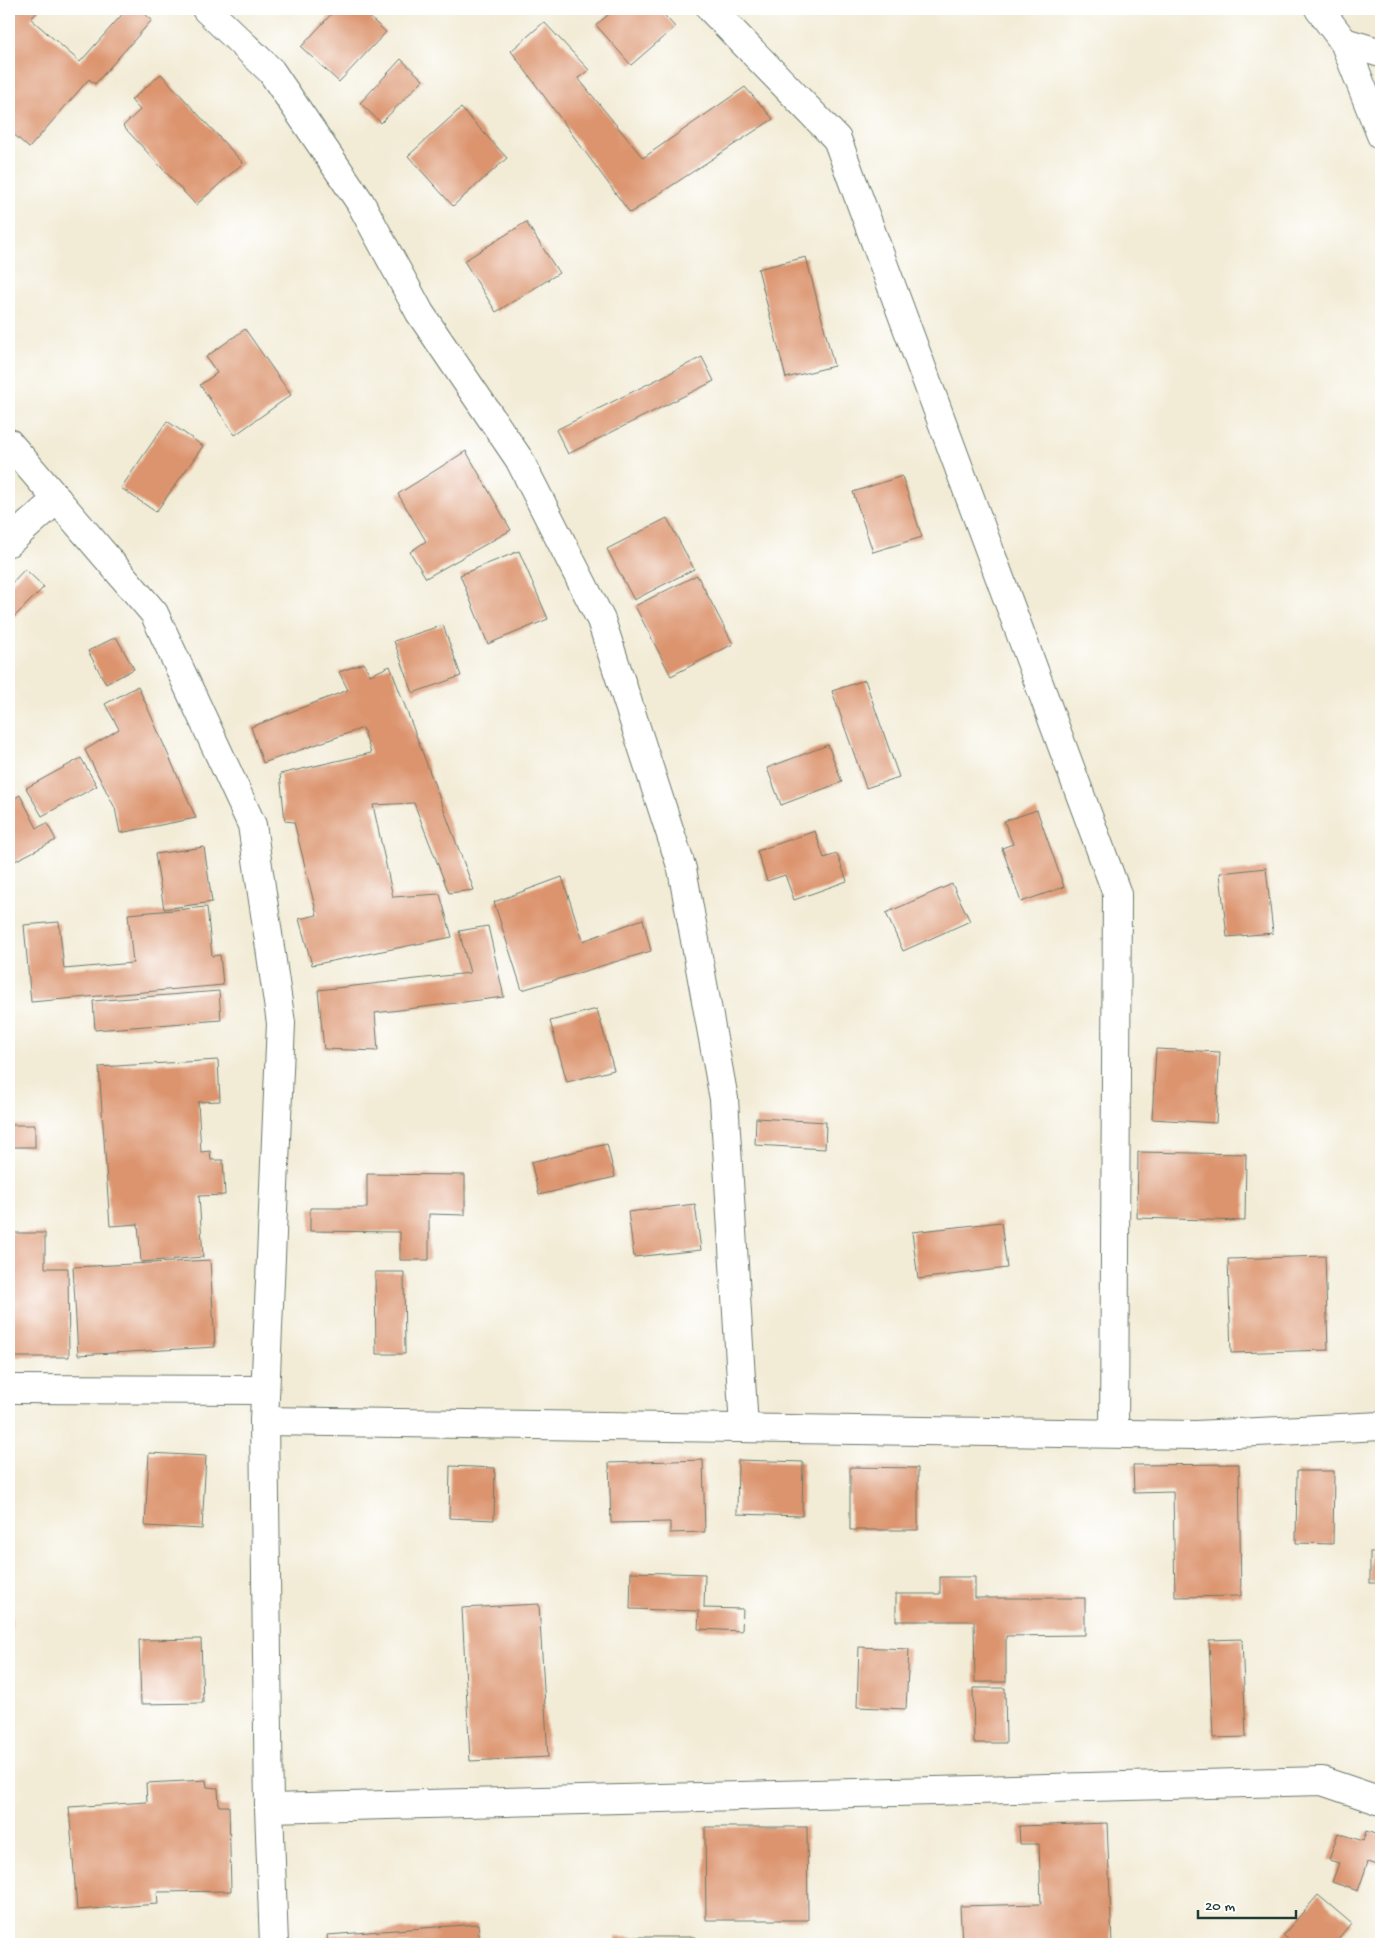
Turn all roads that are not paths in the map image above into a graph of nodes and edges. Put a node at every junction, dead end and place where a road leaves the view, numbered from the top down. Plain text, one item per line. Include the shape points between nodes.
1 (206, 9) edge
2 (711, 9) edge
3 (1319, 9) edge
4 (1344, 42) junction
5 (1381, 53) edge
6 (1381, 135) edge
7 (9, 443) edge
8 (57, 499) junction
9 (9, 542) edge
10 (9, 1388) edge
11 (265, 1390) junction
12 (264, 1421) junction
13 (1381, 1426) edge
14 (744, 1428) junction
15 (1114, 1433) junction
16 (1381, 1801) edge
17 (269, 1808) junction
18 (274, 1944) edge

1 - 14 street via 271,71 360,202 420,313 519,459 601,620 682,869 724,1099
2 - 15 street via 837,139 1117,894
3 - 4 street
4 - 5 street
4 - 6 street
7 - 8 street
8 - 9 street
8 - 11 street via 154,614 252,824 281,1023
10 - 11 street
11 - 12 street
12 - 14 street
12 - 17 street
13 - 15 street via 1195,1434
14 - 15 street
16 - 17 street via 1322,1782
17 - 18 street

